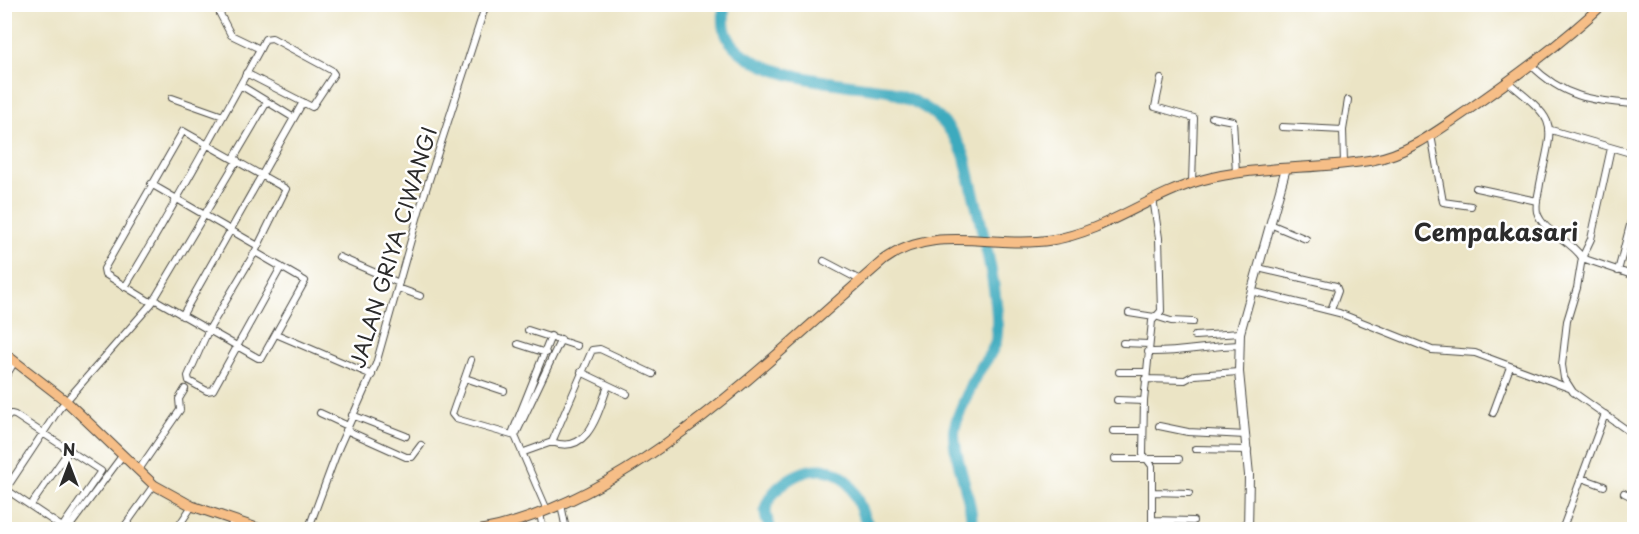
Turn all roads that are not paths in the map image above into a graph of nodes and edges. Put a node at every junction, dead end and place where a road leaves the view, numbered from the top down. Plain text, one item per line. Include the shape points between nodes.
1 (486, 4) edge
2 (1603, 4) edge
3 (220, 14) dead end
4 (260, 49) junction
5 (1531, 65) junction
6 (246, 73) junction
7 (1161, 79) dead end
8 (1508, 82) junction
9 (240, 85) junction
10 (171, 98) dead end
11 (1348, 100) dead end
12 (267, 102) junction
13 (303, 102) junction
14 (1635, 104) edge
15 (223, 116) junction
16 (1212, 117) dead end
17 (294, 118) junction
18 (1282, 127) dead end
19 (1343, 130) junction
20 (1551, 130) junction
21 (1431, 135) junction
22 (209, 144) junction
23 (1611, 148) junction
24 (1635, 154) edge
25 (236, 159) junction
26 (1344, 163) junction
27 (1286, 168) junction
28 (1236, 173) junction
29 (262, 175) junction
30 (1192, 183) junction
31 (152, 184) junction
32 (1476, 188) dead end
33 (1153, 198) junction
34 (179, 200) junction
35 (1537, 201) junction
36 (1471, 206) dead end
37 (1635, 210) edge
38 (206, 216) junction
39 (1270, 224) junction
40 (232, 231) junction
41 (1305, 239) dead end
42 (256, 249) junction
43 (339, 257) dead end
44 (1582, 258) junction
45 (824, 261) dead end
46 (281, 267) junction
47 (1258, 268) junction
48 (1618, 271) junction
49 (1635, 279) edge
50 (860, 280) junction
51 (398, 285) junction
52 (125, 287) junction
53 (1251, 291) junction
54 (420, 296) dead end
55 (153, 301) junction
56 (1331, 310) junction
57 (1129, 313) dead end
58 (182, 316) junction
59 (1154, 317) junction
60 (1193, 322) dead end
61 (528, 330) dead end
62 (208, 332) junction
63 (1240, 333) junction
64 (276, 334) junction
65 (551, 336) junction
66 (1195, 336) dead end
67 (561, 339) junction
68 (518, 344) dead end
69 (1124, 344) dead end
70 (1239, 345) junction
71 (236, 346) junction
72 (577, 346) dead end
73 (1148, 348) junction
74 (4, 353) edge
75 (546, 353) junction
76 (471, 360) dead end
77 (14, 363) junction
78 (1509, 367) junction
79 (581, 372) junction
80 (1119, 372) dead end
81 (1239, 372) junction
82 (653, 374) dead end
83 (372, 375) junction
84 (1145, 376) junction
85 (465, 378) junction
86 (4, 379) edge
87 (608, 386) junction
88 (1569, 388) junction
89 (185, 389) dead end
90 (504, 391) dead end
91 (627, 394) dead end
92 (1117, 400) dead end
93 (66, 401) junction
94 (1144, 401) junction
95 (320, 413) dead end
96 (1493, 413) dead end
97 (1605, 414) junction
98 (352, 415) junction
99 (1635, 416) edge
100 (4, 420) edge
101 (1159, 426) dead end
102 (347, 428) junction
103 (1113, 431) dead end
104 (1143, 431) junction
105 (42, 433) junction
106 (1632, 433) edge
107 (514, 435) junction
108 (1246, 435) junction
109 (406, 436) dead end
110 (552, 442) junction
111 (421, 445) dead end
112 (69, 449) junction
113 (1195, 449) dead end
114 (1248, 450) junction
115 (524, 452) junction
116 (122, 456) junction
117 (1115, 459) dead end
118 (1146, 459) junction
119 (1179, 459) dead end
120 (138, 471) junction
121 (1582, 478) junction
122 (154, 486) junction
123 (1604, 486) dead end
124 (5, 488) edge
125 (1152, 492) junction
126 (1189, 493) dead end
127 (1624, 493) dead end
128 (1634, 496) edge
129 (561, 504) junction
130 (31, 505) junction
131 (192, 506) junction
132 (543, 511) junction
133 (235, 520) junction
134 (1152, 520) junction
135 (1193, 521) dead end
136 (511, 526) edge
137 (63, 529) edge
138 (122, 530) edge
139 (176, 530) edge
140 (228, 530) edge
141 (263, 530) edge
142 (308, 530) edge
143 (482, 530) edge
144 (543, 530) edge
145 (566, 530) edge
146 (1152, 530) edge
147 (1248, 530) edge
148 (1562, 530) edge

1 - 51 street, JALAN GRIYA CIWANGI
2 - 5 main road
3 - 4 street via 231,35
4 - 6 street
4 - 13 street via 265,39 272,38 333,70 315,105
5 - 8 main road
5 - 14 street via 1569,94
6 - 9 street
6 - 13 street
7 - 30 street via 1155,107 1194,118
8 - 20 street via 1543,112
8 - 21 main road
9 - 12 street
9 - 15 street
10 - 15 street
11 - 19 street
12 - 17 street
12 - 25 street
13 - 17 street
15 - 22 street
16 - 28 street via 1233,121
17 - 29 street
18 - 19 street
19 - 26 street
20 - 23 street
20 - 35 street
21 - 26 main road via 1391,155
21 - 36 street via 1443,202
22 - 25 street
22 - 31 street via 187,132 179,133
22 - 34 street
23 - 24 street
23 - 44 street via 1591,239
25 - 29 street
25 - 38 street
26 - 27 main road
27 - 28 main road
27 - 39 street
28 - 30 main road
29 - 40 street
29 - 42 street via 284,186 286,191
30 - 33 main road
31 - 34 street
31 - 52 street via 104,269 105,274
32 - 35 street
33 - 50 main road via 1104,224 1052,240 1018,244 948,239 905,245
33 - 59 street via 1161,274 1161,311
34 - 38 street
34 - 52 street
35 - 44 street via 1540,219
37 - 48 street
38 - 40 street
38 - 55 street
39 - 41 street
39 - 47 street
40 - 42 street
40 - 58 street
42 - 46 street
42 - 62 street
43 - 51 street
44 - 48 street
44 - 88 street via 1567,321 1562,365
45 - 50 street
46 - 64 street via 305,282
46 - 71 street
47 - 53 street
47 - 56 street via 1336,286
48 - 49 street
50 - 129 main road via 683,429 621,472
51 - 54 street
51 - 83 street, JALAN GRIYA CIWANGI
52 - 55 street
53 - 56 street
53 - 63 street
55 - 58 street
55 - 93 street
56 - 78 street via 1432,350 1470,352
57 - 59 street
58 - 62 street
59 - 60 street
59 - 73 street
61 - 65 street
62 - 71 street
62 - 71 street via 188,376 189,381 207,391 213,390
63 - 66 street
63 - 70 street
64 - 71 street via 260,358
64 - 83 street
65 - 67 street
65 - 75 street
67 - 72 street
67 - 107 street
68 - 75 street
69 - 73 street
70 - 73 street via 1202,346 1178,352
70 - 81 street
73 - 84 street
74 - 77 main road
75 - 107 street
76 - 85 street
77 - 86 street
77 - 93 main road
78 - 88 street
78 - 96 street
79 - 82 street via 589,353 596,348
79 - 87 street
79 - 110 street
80 - 84 street
81 - 84 street via 1194,375 1185,380
81 - 108 street
83 - 98 street, JALAN GRIYA CIWANGI
84 - 94 street
85 - 90 street
85 - 107 street via 454,418
87 - 91 street
87 - 110 street via 586,437 569,445
88 - 97 street
89 - 120 street via 179,399 180,410
92 - 94 street
93 - 105 street
93 - 116 main road
94 - 104 street
95 - 102 street
97 - 106 street
97 - 121 street
98 - 102 street, JALAN GRIYA CIWANGI
98 - 109 street
99 - 106 street
100 - 105 street via 13,414
101 - 108 street
102 - 111 street via 406,457 411,457
102 - 142 street, JALAN GRIYA CIWANGI
103 - 104 street
104 - 118 street
105 - 112 street
105 - 124 street
107 - 115 street
108 - 114 street
110 - 115 street
112 - 130 street
112 - 137 street via 101,471
113 - 114 street
114 - 147 street
115 - 132 street
116 - 120 main road
116 - 137 street
117 - 118 street
118 - 119 street
118 - 125 street via 1152,466
120 - 122 main road
121 - 123 street
121 - 148 street
122 - 131 main road
122 - 138 street
124 - 130 street
125 - 126 street
125 - 134 street
127 - 128 street
129 - 132 main road
129 - 145 street
130 - 137 street
131 - 133 main road
131 - 139 street
132 - 136 main road
132 - 144 street
133 - 140 street
133 - 141 main road
134 - 135 street
134 - 146 street
136 - 143 main road

